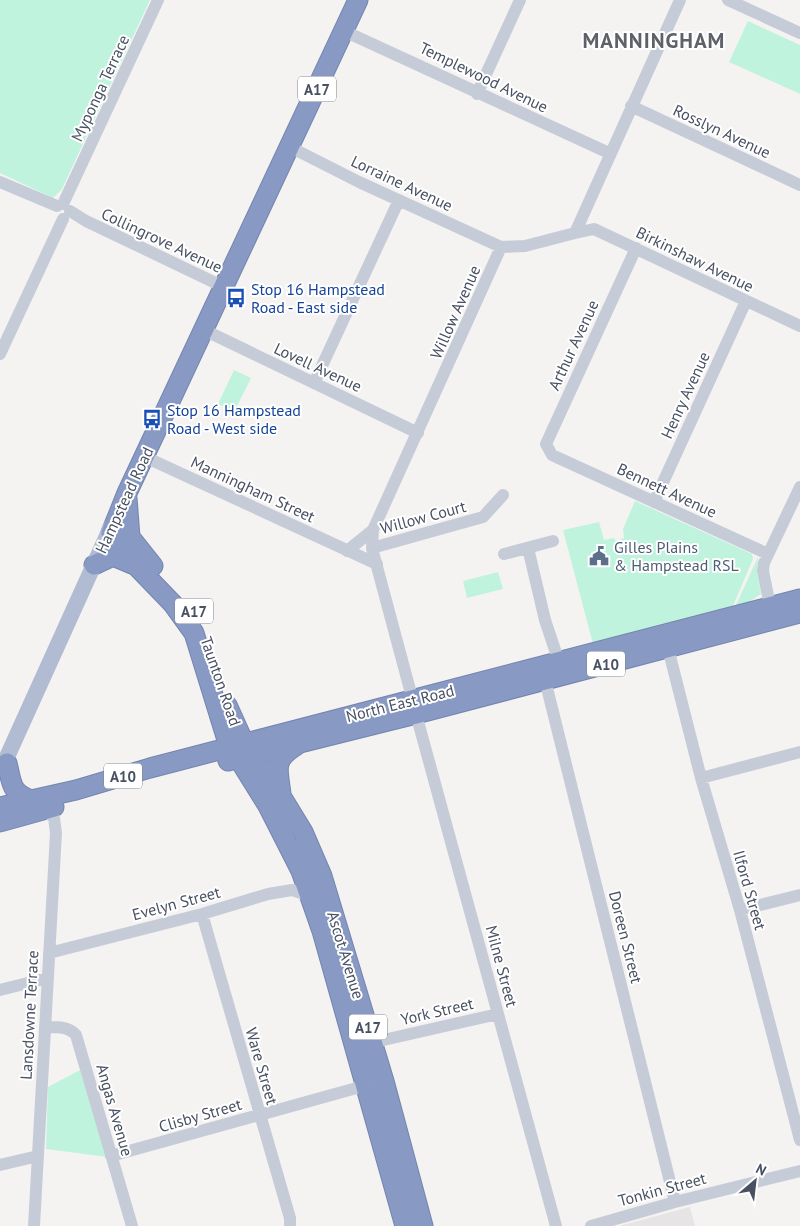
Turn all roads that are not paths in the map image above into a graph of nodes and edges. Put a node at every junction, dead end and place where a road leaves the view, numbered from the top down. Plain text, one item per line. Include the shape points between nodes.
1 (158, 0) edge
2 (358, 0) edge
3 (520, 0) edge
4 (680, 0) edge
5 (728, 0) edge
6 (344, 31) junction
7 (800, 33) edge
8 (477, 94) junction
9 (631, 106) junction
10 (290, 147) junction
11 (609, 153) junction
12 (0, 182) edge
13 (800, 185) edge
14 (399, 200) junction
15 (62, 214) junction
16 (575, 233) junction
17 (501, 247) junction
18 (636, 248) junction
19 (224, 287) junction
20 (746, 301) junction
21 (800, 326) edge
22 (204, 330) junction
23 (0, 354) edge
24 (314, 383) junction
25 (418, 433) junction
26 (552, 455) joint
27 (144, 457) junction
28 (800, 488) edge
29 (127, 493) junction
30 (503, 495) dead end
31 (654, 502) junction
32 (111, 527) junction
33 (373, 530) junction
34 (553, 541) dead end
35 (372, 548) junction
36 (528, 548) junction
37 (347, 551) junction
38 (504, 554) dead end
39 (768, 554) junction
40 (377, 564) junction
41 (94, 565) junction
42 (136, 566) junction
43 (800, 599) edge
44 (772, 613) junction
45 (800, 613) edge
46 (666, 641) junction
47 (549, 670) junction
48 (415, 708) junction
49 (302, 742) junction
50 (242, 751) junction
51 (800, 752) edge
52 (4, 762) edge
53 (700, 778) junction
54 (0, 785) edge
55 (281, 796) junction
56 (38, 805) junction
57 (0, 807) edge
58 (0, 822) edge
59 (800, 895) edge
60 (310, 896) junction
61 (740, 910) junction
62 (202, 914) junction
63 (49, 952) junction
64 (48, 978) junction
65 (0, 990) edge
66 (498, 1014) junction
67 (45, 1027) junction
68 (372, 1042) junction
69 (354, 1046) junction
70 (384, 1081) junction
71 (365, 1086) junction
72 (795, 1101) edge
73 (258, 1115) junction
74 (800, 1140) edge
75 (38, 1156) junction
76 (111, 1156) junction
77 (0, 1165) edge
78 (800, 1171) edge
79 (675, 1202) junction
80 (34, 1226) edge
81 (132, 1226) edge
82 (290, 1226) edge
83 (405, 1226) edge
84 (423, 1226) edge
85 (556, 1226) edge
86 (591, 1226) edge

1 - 15 street, Myponga Terrace
2 - 6 highway, Hampstead Road / A17
3 - 8 street
4 - 9 street
5 - 7 street
6 - 8 street, Templewood Avenue via 412,60
6 - 10 highway, Hampstead Road / A17
8 - 11 street, Templewood Avenue
9 - 11 street
9 - 13 street, Rosslyn Avenue
10 - 14 street, Lorraine Avenue
10 - 19 highway, Hampstead Road / A17
11 - 16 street
12 - 15 street, Collingrove Avenue
14 - 17 street, Lorraine Avenue
14 - 24 street
15 - 19 street, Collingrove Avenue via 86,222
15 - 23 street, Myponga Terrace
16 - 17 street via 525,246
16 - 18 street, Birkinshaw Avenue via 594,229
17 - 25 street, Willow Avenue
18 - 20 street, Birkinshaw Avenue
18 - 26 street, Arthur Avenue via 549,435 546,444
19 - 22 highway, Hampstead Road / A17
20 - 21 street, Birkinshaw Avenue
20 - 31 street, Henry Avenue
22 - 24 street, Lovell Avenue
22 - 27 highway, Hampstead Road / A17
24 - 25 street, Lovell Avenue
25 - 33 street, Willow Avenue
26 - 31 street, Bennett Avenue
27 - 29 highway, Hampstead Road / A17
27 - 37 street, Manningham Street
28 - 39 street
29 - 32 highway, Hampstead Road / A17
29 - 50 highway, Taunton Road / A17 via 130,537 189,605 200,623 212,650
30 - 35 street, Willow Court via 483,517
31 - 39 street, Bennett Avenue
32 - 41 main road, Hampstead Road
32 - 42 highway, Taunton Road / A17 via 111,538
33 - 35 street, Willow Avenue
33 - 37 street
34 - 36 street
35 - 40 street, Willow Avenue
36 - 38 street
36 - 47 street, Doreen Street via 546,620
37 - 40 street, Manningham Street
39 - 44 street via 763,571
40 - 48 street, Willow Avenue
41 - 42 highway via 114,556
41 - 52 main road, Hampstead Road
42 - 50 highway, Taunton Road / A17 via 185,618 194,633 220,724
43 - 44 highway, North East Road / A10
44 - 45 highway, North East Road / A10
44 - 46 highway, North East Road / A10
46 - 47 highway, North East Road / A10
46 - 53 street, Ilford Street
47 - 48 highway, North East Road / A10
47 - 79 street, Doreen Street
48 - 49 highway, North East Road / A10
48 - 50 highway, North East Road / A10
48 - 66 street, Milne Street
49 - 50 highway, North East Road / A10
49 - 55 highway via 280,758
50 - 55 highway, Ascot Avenue / A17
50 - 56 highway, North East Road / A10
50 - 60 highway, Ascot Avenue / A17
51 - 53 street
52 - 54 main road, Hampstead Road
52 - 56 highway via 13,789
53 - 61 street, Ilford Street
55 - 68 highway, Ascot Avenue / A17 via 322,876
56 - 57 highway, North East Road / A10
56 - 58 highway, North East Road / A10
56 - 63 street, Lansdowne Terrace via 54,818 56,826
59 - 61 street
60 - 62 street, Evelyn Street via 292,890
60 - 69 highway, Ascot Avenue / A17
61 - 72 street, Ilford Street
62 - 63 street, Evelyn Street
62 - 73 street, Ware Street
63 - 64 street, Lansdowne Terrace
64 - 65 street
64 - 67 street, Lansdowne Terrace
66 - 68 street, York Street
66 - 85 street, Milne Street
67 - 75 street, Lansdowne Terrace
67 - 76 street, Angas Avenue via 65,1028 76,1035
68 - 69 street, York Street
68 - 70 highway, Ascot Avenue / A17
69 - 71 highway, Ascot Avenue / A17
70 - 71 street, Clisby Street
70 - 84 highway, Ascot Avenue / A17
71 - 73 street, Clisby Street
71 - 83 highway, Ascot Avenue / A17
72 - 74 street, Ilford Street
73 - 76 street, Clisby Street
73 - 82 street, Ware Street
75 - 77 street
75 - 80 street, Lansdowne Terrace
76 - 81 street, Angas Avenue
78 - 79 street, Tonkin Street
79 - 86 street, Tonkin Street

